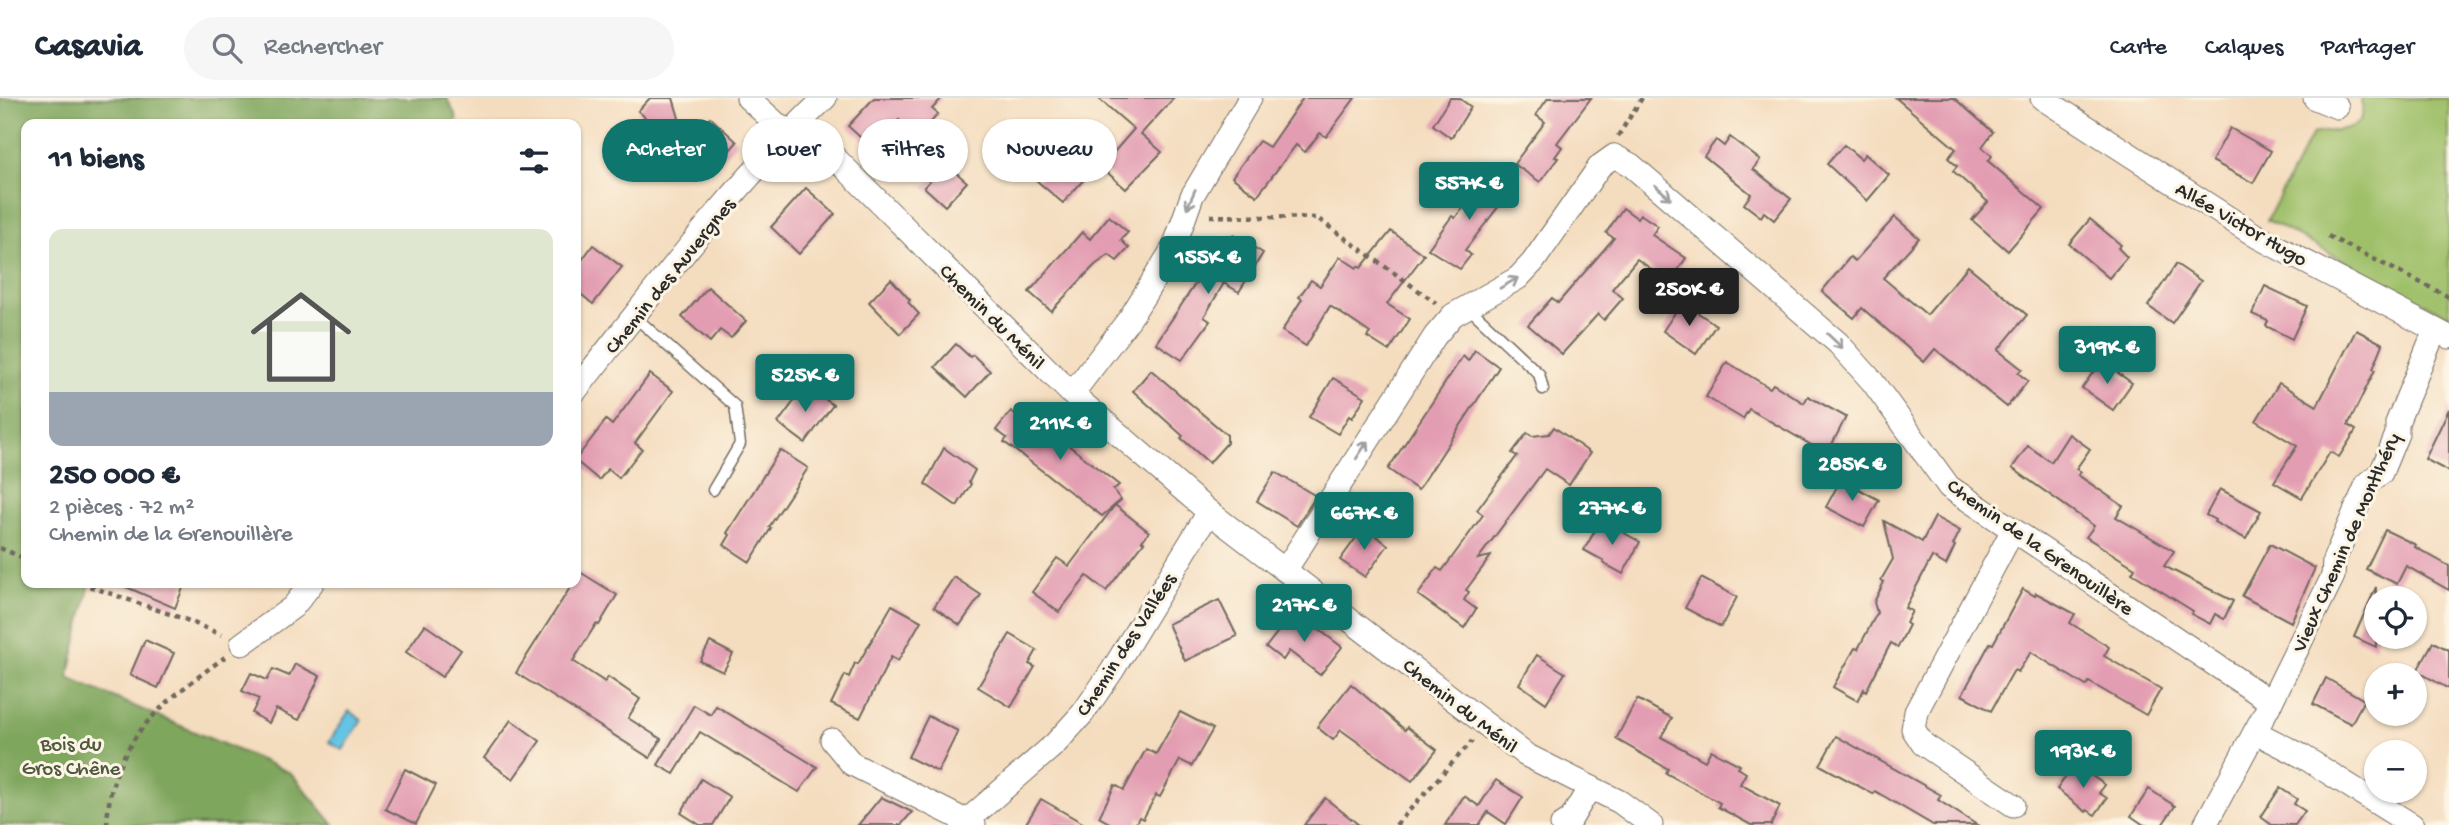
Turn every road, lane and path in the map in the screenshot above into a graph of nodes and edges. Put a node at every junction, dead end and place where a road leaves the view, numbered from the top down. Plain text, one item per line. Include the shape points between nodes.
1 (748, 98) edge
2 (825, 98) edge
3 (1250, 98) edge
4 (1642, 98) edge
5 (2042, 98) edge
6 (2315, 98) edge
7 (2337, 107) dead end
8 (771, 119) edge
9 (803, 119) edge
10 (1614, 156) junction
11 (844, 167) edge
12 (746, 182) edge
13 (1185, 215) junction
14 (2328, 236) dead end
15 (2449, 297) edge
16 (1460, 310) junction
17 (634, 316) junction
18 (2442, 333) edge
19 (581, 384) edge
20 (1543, 389) dead end
21 (1072, 394) junction
22 (713, 490) dead end
23 (1209, 512) junction
24 (2013, 530) junction
25 (0, 548) edge
26 (21, 557) edge
27 (1286, 569) junction
28 (94, 588) edge
29 (308, 588) edge
30 (242, 644) junction
31 (2271, 702) junction
32 (1486, 724) junction
33 (2255, 732) junction
34 (832, 740) dead end
35 (1590, 788) junction
36 (2013, 805) dead end
37 (967, 823) edge
38 (107, 825) edge
39 (1395, 825) edge
40 (1562, 825) edge
41 (1651, 825) edge
42 (2205, 825) edge
43 (2412, 825) edge

1 - 8 street, Chemin du Ménil
2 - 9 street, Chemin des Auvergnes
3 -> 13 street
4 - 10 path via 1614,143
5 - 18 street, Allée Victor Hugo via 2258,237
6 - 7 street
16 -> 10 street via 1518,278 1600,166
10 -> 24 street, Chemin de la Grenouillère via 1631,165 1838,343 1872,381 1950,487
11 - 21 street, Chemin du Ménil
12 - 17 street, Chemin des Auvergnes
13 - 16 path via 1317,218
13 - 21 street via 1174,247 1130,318
14 - 15 path
16 - 20 lane via 1539,374
27 -> 16 street via 1435,336
17 - 19 street, Chemin des Auvergnes
17 - 22 lane via 735,406 740,444
18 - 31 street, Vieux Chemin de Montlhéry via 2397,423 2381,473 2367,484 2334,560 2333,576
21 - 23 street, Chemin du Ménil
23 - 27 street, Chemin du Ménil
23 - 37 street, Chemin des Vallées via 1083,713
24 - 31 street, Chemin de la Grenouillère
24 - 36 street via 1916,712 1913,729 1923,744
25 - 26 path
27 - 32 street, Chemin du Ménil
28 - 30 path
29 - 30 street via 293,607
30 - 38 path via 190,683 137,734 114,777
31 - 33 street, Vieux Chemin de Montlhéry
32 - 35 street, Chemin du Ménil via 1526,755
32 - 39 path
33 - 42 street, Vieux Chemin de Montlhéry
33 - 43 street
34 - 37 street via 852,764
35 - 40 street via 1571,819
35 - 41 street, Chemin du Ménil

